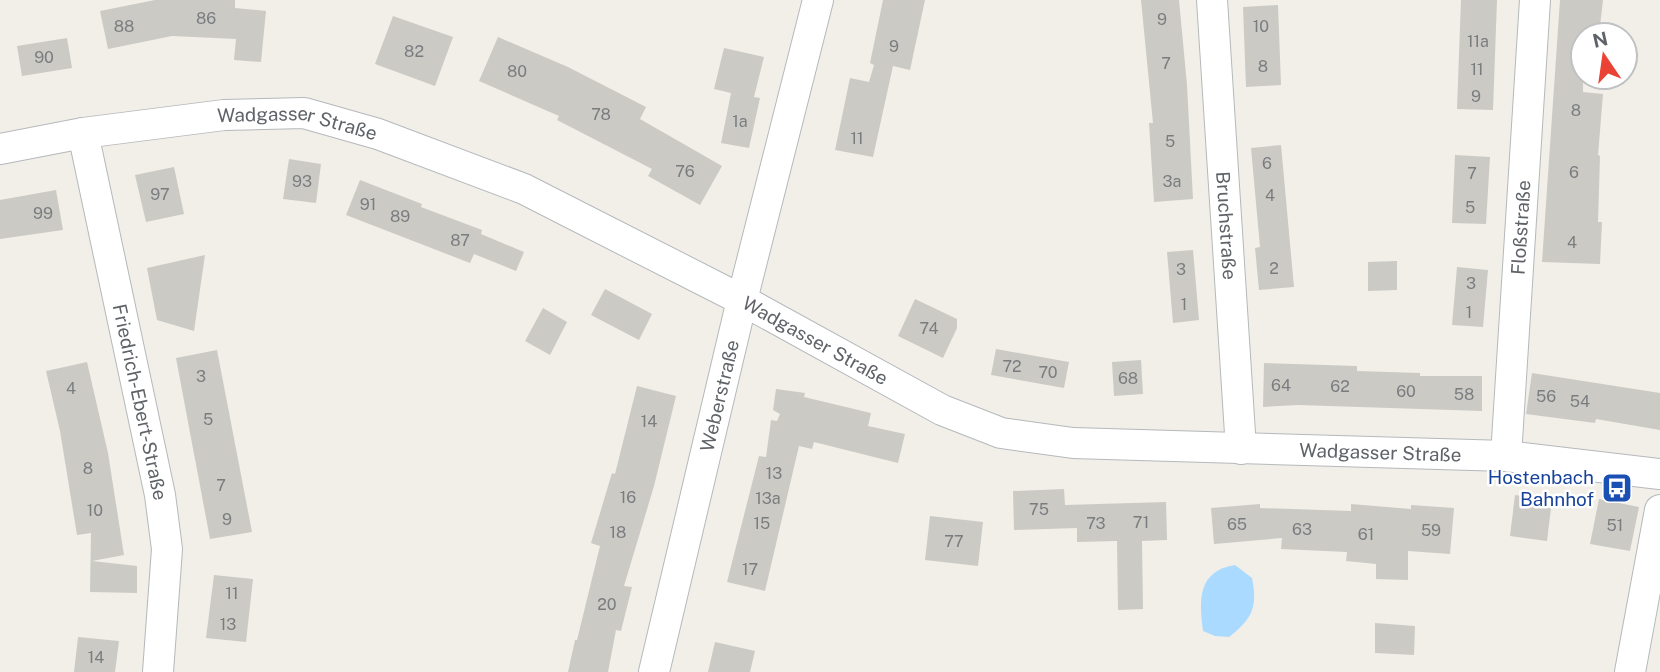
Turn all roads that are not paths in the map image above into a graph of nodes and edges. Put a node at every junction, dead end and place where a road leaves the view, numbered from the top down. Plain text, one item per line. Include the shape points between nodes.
1 (818, 0) edge
2 (1212, 0) edge
3 (1535, 0) edge
4 (83, 133) junction
5 (0, 149) edge
6 (742, 300) junction
7 (1241, 449) junction
8 (1506, 456) junction
9 (1660, 474) edge
10 (1660, 510) edge
11 (158, 672) edge
12 (654, 672) edge
13 (1630, 672) edge

1 - 6 street, Weberstraße
2 - 7 street, Bruchstraße
3 - 8 street, Floßstraße
4 - 5 street, Wadgasser Straße
4 - 6 street, Wadgasser Straße via 224,115 303,113 378,134 524,189
4 - 11 street, Friedrich-Ebert-Straße via 167,549
6 - 7 street, Wadgasser Straße via 942,410 1001,433 1073,443
6 - 12 street, Weberstraße
7 - 8 street, Wadgasser Straße
8 - 9 street, Wadgasser Straße
10 - 13 street

